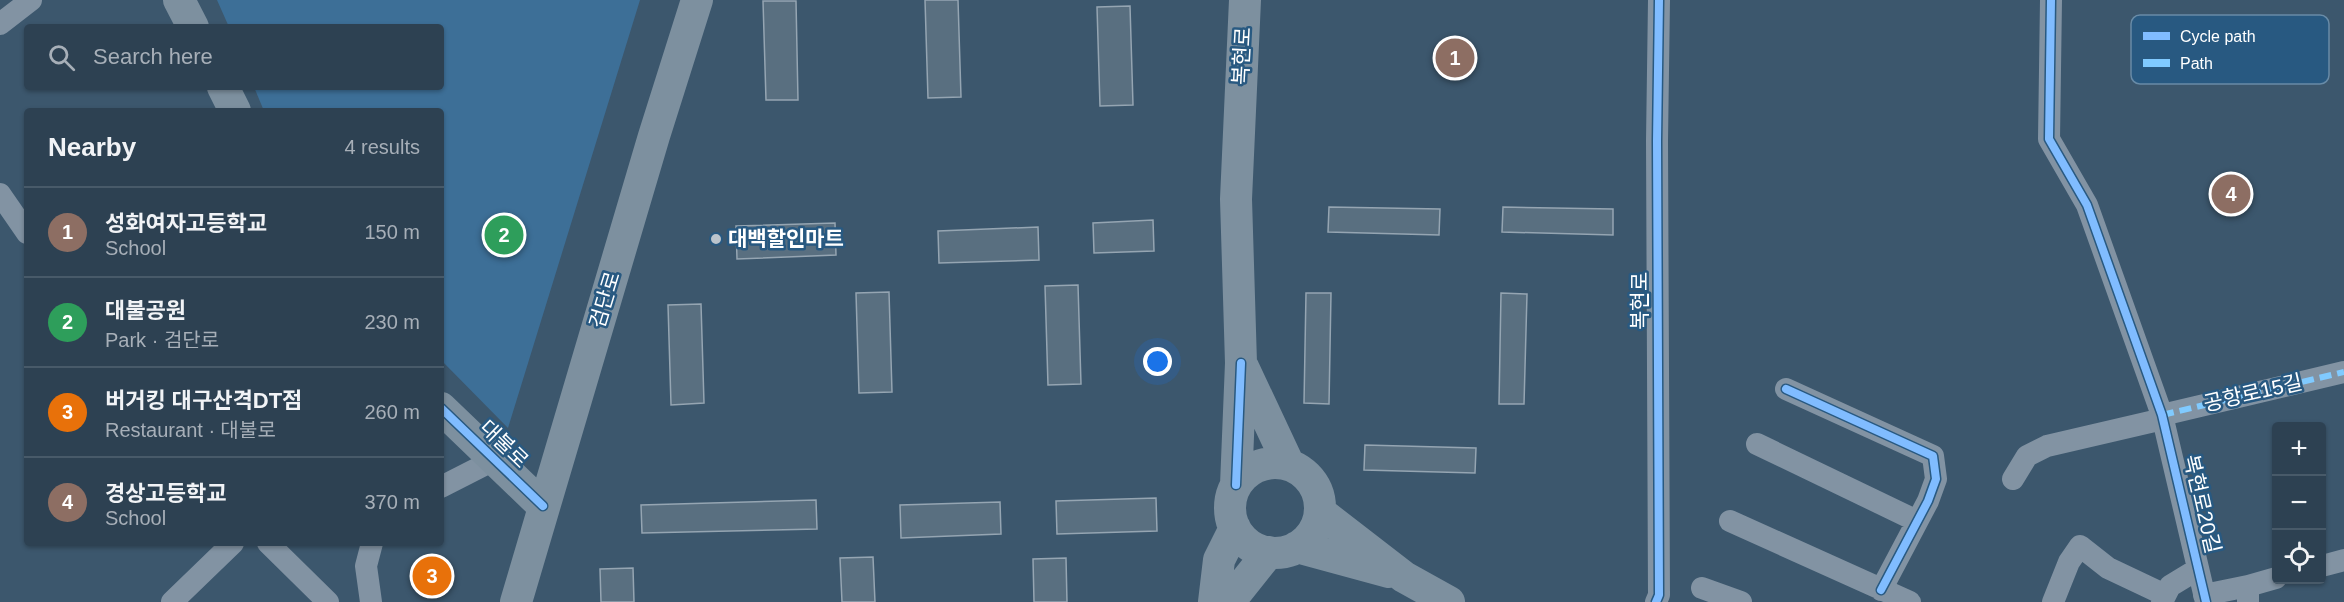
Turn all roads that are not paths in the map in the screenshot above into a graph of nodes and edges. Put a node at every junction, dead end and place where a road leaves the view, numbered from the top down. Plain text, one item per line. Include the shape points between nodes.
1 (30, 0) edge
2 (179, 0) edge
3 (697, 0) edge
4 (1245, 0) edge
5 (1659, 0) edge
6 (2051, 0) edge
7 (0, 24) edge
8 (191, 24) edge
9 (224, 90) edge
10 (234, 108) edge
11 (0, 194) edge
12 (24, 229) edge
13 (1241, 363) junction
14 (2344, 372) edge
15 (1786, 389) dead end
16 (444, 411) edge
17 (2162, 417) junction
18 (1757, 444) dead end
19 (494, 460) junction
20 (1289, 465) junction
21 (2013, 479) dead end
22 (444, 485) edge
23 (1236, 485) junction
24 (543, 506) junction
25 (1320, 512) junction
26 (1730, 521) dead end
27 (1917, 521) junction
28 (1235, 528) junction
29 (230, 546) edge
30 (271, 546) edge
31 (371, 546) edge
32 (1283, 550) junction
33 (2344, 560) edge
34 (2326, 565) edge
35 (2198, 569) junction
36 (1404, 576) junction
37 (2272, 581) edge
38 (1702, 588) dead end
39 (1877, 593) edge
40 (2248, 594) edge
41 (2205, 598) edge
42 (2163, 599) edge
43 (172, 602) edge
44 (328, 602) edge
45 (371, 602) edge
46 (516, 602) edge
47 (1214, 602) edge
48 (1229, 602) edge
49 (1449, 602) edge
50 (1656, 602) edge
51 (1741, 602) edge
52 (1910, 602) edge
53 (2053, 602) edge

1 - 7 street
2 - 8 main road
3 - 24 main road, 검단로
4 - 13 main road, 복현로 via 1236,200
5 - 50 street, 복현로
6 - 17 street, 복현로20길 via 2049,139 2087,205
9 - 10 main road
11 - 12 street
13 - 20 main road
13 - 23 main road, 복현로
14 - 17 street, 공항로15길
15 - 27 street via 1933,456 1936,479
16 - 19 main road, 대불로
17 - 21 street, 공항로15길 via 2047,446 2026,456
17 - 35 street, 복현로20길
18 - 27 street
19 - 22 street, 대불로
19 - 24 main road, 대불로
20 - 23 main road via 1259,466
20 - 25 main road via 1303,472 1313,484
23 - 28 main road via 1230,514
24 - 46 main road, 검단로
25 - 32 main road via 1317,526 1308,538
25 - 36 main road
26 - 39 street
27 - 39 street
28 - 32 main road via 1255,548
28 - 47 main road via 1220,560
29 - 43 street
30 - 44 street
31 - 45 street via 366,566
32 - 36 main road
32 - 48 main road
33 - 34 street
35 - 41 street, 복현로20길
35 - 42 street via 2170,586
36 - 49 main road
37 - 40 street
38 - 51 street
39 - 52 street
40 - 41 street
42 - 53 street via 2080,546

